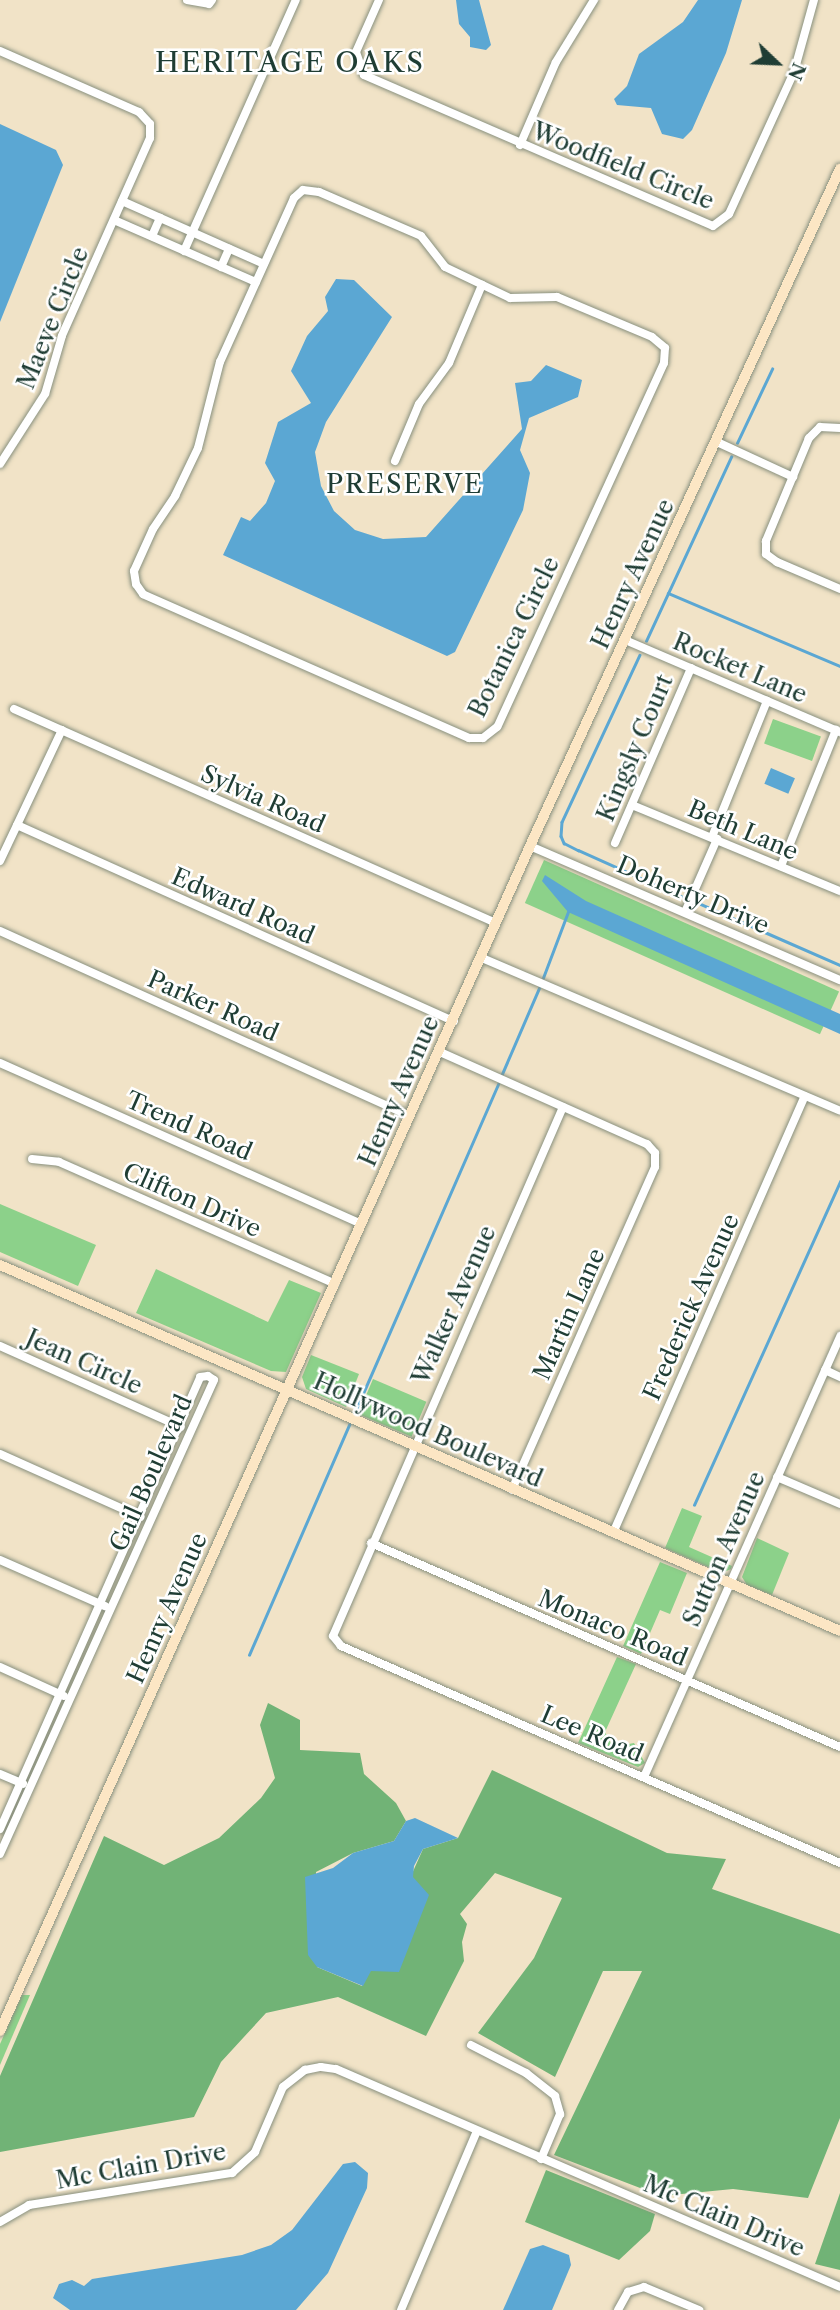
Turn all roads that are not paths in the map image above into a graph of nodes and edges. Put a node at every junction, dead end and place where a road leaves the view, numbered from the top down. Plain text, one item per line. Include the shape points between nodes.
1 (187, 0) edge
2 (212, 0) edge
3 (296, 0) edge
4 (379, 0) edge
5 (594, 0) edge
6 (814, 0) edge
7 (0, 51) edge
8 (520, 145) junction
9 (840, 169) edge
10 (122, 201) junction
11 (160, 218) junction
12 (114, 220) junction
13 (192, 233) junction
14 (152, 236) junction
15 (229, 249) junction
16 (184, 251) junction
17 (264, 264) junction
18 (221, 267) junction
19 (256, 282) junction
20 (482, 285) junction
21 (840, 428) edge
22 (717, 442) junction
23 (395, 461) dead end
24 (0, 464) edge
25 (793, 477) junction
26 (840, 589) edge
27 (625, 640) junction
28 (691, 668) junction
29 (767, 701) junction
30 (14, 709) dead end
31 (62, 730) junction
32 (838, 731) edge
33 (632, 804) junction
34 (17, 825) junction
35 (714, 838) junction
36 (615, 844) dead end
37 (530, 846) junction
38 (0, 861) edge
39 (781, 866) junction
40 (840, 891) edge
41 (685, 912) junction
42 (496, 923) junction
43 (0, 931) edge
44 (482, 958) junction
45 (840, 980) edge
46 (454, 1021) junction
47 (440, 1052) junction
48 (0, 1063) edge
49 (805, 1096) junction
50 (563, 1107) junction
51 (840, 1111) edge
52 (410, 1116) junction
53 (32, 1159) dead end
54 (362, 1224) junction
55 (0, 1265) edge
56 (335, 1284) junction
57 (840, 1336) edge
58 (0, 1346) edge
59 (825, 1370) junction
60 (840, 1377) edge
61 (287, 1392) junction
62 (179, 1426) junction
63 (190, 1431) junction
64 (412, 1445) junction
65 (0, 1454) edge
66 (777, 1477) junction
67 (512, 1490) junction
68 (840, 1504) edge
69 (139, 1516) junction
70 (149, 1521) junction
71 (612, 1533) junction
72 (371, 1544) junction
73 (0, 1560) edge
74 (730, 1584) junction
75 (100, 1604) junction
76 (111, 1609) junction
77 (840, 1632) edge
78 (333, 1636) joint
79 (0, 1667) edge
80 (686, 1681) junction
81 (60, 1694) junction
82 (72, 1699) junction
83 (840, 1747) edge
84 (0, 1774) edge
85 (644, 1777) junction
86 (21, 1783) junction
87 (31, 1788) junction
88 (0, 1829) edge
89 (0, 1854) edge
90 (840, 1863) edge
91 (0, 2031) edge
92 (471, 2045) dead end
93 (477, 2131) junction
94 (541, 2159) junction
95 (0, 2222) edge
96 (840, 2287) edge
97 (401, 2310) edge
98 (618, 2310) edge
99 (699, 2310) edge

1 - 2 street
3 - 13 street
4 - 8 street, Woodfield Circle via 356,52 360,72
5 - 8 street via 556,62
6 - 8 street, Woodfield Circle via 794,72 729,214 718,224 706,225
7 - 10 street, Maeve Circle via 139,112 150,124 150,138
9 - 22 street, Henry Avenue
10 - 11 street
10 - 12 street, Maeve Circle
11 - 13 street
11 - 14 street
12 - 14 street
12 - 24 street, Maeve Circle via 62,335 45,394
13 - 15 street
13 - 16 street
14 - 16 street
15 - 17 street
15 - 18 street
16 - 18 street
17 - 19 street, Botanica Circle
17 - 20 street, Botanica Circle via 294,198 303,190 319,192 421,236 444,267
18 - 19 street
19 - 20 street, Botanica Circle via 220,362 198,448 153,528 134,571 136,584 143,594 469,738 483,738 497,727 664,363 665,348 652,337 557,297 510,298
20 - 23 street via 449,363 419,404
21 - 25 street via 820,427 809,438
22 - 25 street
22 - 27 street, Henry Avenue
25 - 26 street via 766,541 766,554
27 - 28 street, Rocket Lane
27 - 37 street, Henry Avenue
28 - 29 street, Rocket Lane
28 - 33 street, Kingsly Court
29 - 32 street, Rocket Lane
29 - 35 street
30 - 31 street, Sylvia Road
31 - 34 street
31 - 42 street, Sylvia Road
32 - 39 street
33 - 35 street, Beth Lane
33 - 36 street, Kingsly Court
34 - 38 street
34 - 46 street, Edward Road
35 - 39 street, Beth Lane
35 - 41 street
37 - 41 street, Doherty Drive
37 - 42 street, Henry Avenue
39 - 40 street, Beth Lane
41 - 45 street, Doherty Drive
42 - 44 street, Henry Avenue
43 - 52 street, Parker Road
44 - 46 street, Henry Avenue
44 - 49 street
46 - 47 street, Henry Avenue
47 - 50 street
47 - 52 street, Henry Avenue
48 - 54 street, Trend Road
49 - 51 street
49 - 71 street, Frederick Avenue
50 - 64 street, Walker Avenue
50 - 67 street, Martin Lane via 647,1144 656,1167
52 - 54 street, Henry Avenue
53 - 56 street, Clifton Drive via 58,1162
54 - 56 street, Henry Avenue
55 - 61 street, Hollywood Boulevard
56 - 61 street, Henry Avenue
57 - 59 street, Sutton Avenue
58 - 62 street, Jean Circle
59 - 60 street
59 - 66 street, Sutton Avenue
61 - 64 street, Hollywood Boulevard
61 - 91 street, Henry Avenue
62 - 63 street, Jean Circle
62 - 63 street, Gail Boulevard via 200,1377 208,1376 214,1380
62 - 69 street, Gail Boulevard
63 - 70 street, Gail Boulevard
64 - 67 street, Hollywood Boulevard
64 - 72 street, Walker Avenue
65 - 69 street
66 - 68 street
66 - 74 street, Sutton Avenue
67 - 71 street, Hollywood Boulevard
69 - 70 street
69 - 75 street, Gail Boulevard
70 - 76 street, Gail Boulevard
71 - 74 street, Hollywood Boulevard
72 - 78 street, Walker Avenue
72 - 80 street, Monaco Road
73 - 75 street
74 - 77 street, Hollywood Boulevard
74 - 80 street, Sutton Avenue
75 - 76 street
75 - 81 street, Gail Boulevard
76 - 82 street, Gail Boulevard
78 - 85 street, Lee Road via 341,1646
79 - 81 street
80 - 83 street, Monaco Road
80 - 85 street, Sutton Avenue
81 - 82 street
81 - 86 street, Gail Boulevard
82 - 87 street, Gail Boulevard
84 - 86 street
85 - 90 street, Lee Road
86 - 87 street
86 - 88 street, Gail Boulevard
87 - 89 street, Gail Boulevard
92 - 94 street via 526,2073 555,2096 560,2114
93 - 94 street, Mc Clain Drive
93 - 95 street, Mc Clain Drive via 336,2069 305,2070 283,2087 255,2152 232,2173 29,2205
93 - 97 street
94 - 96 street, Mc Clain Drive
98 - 99 street via 628,2292 644,2287

